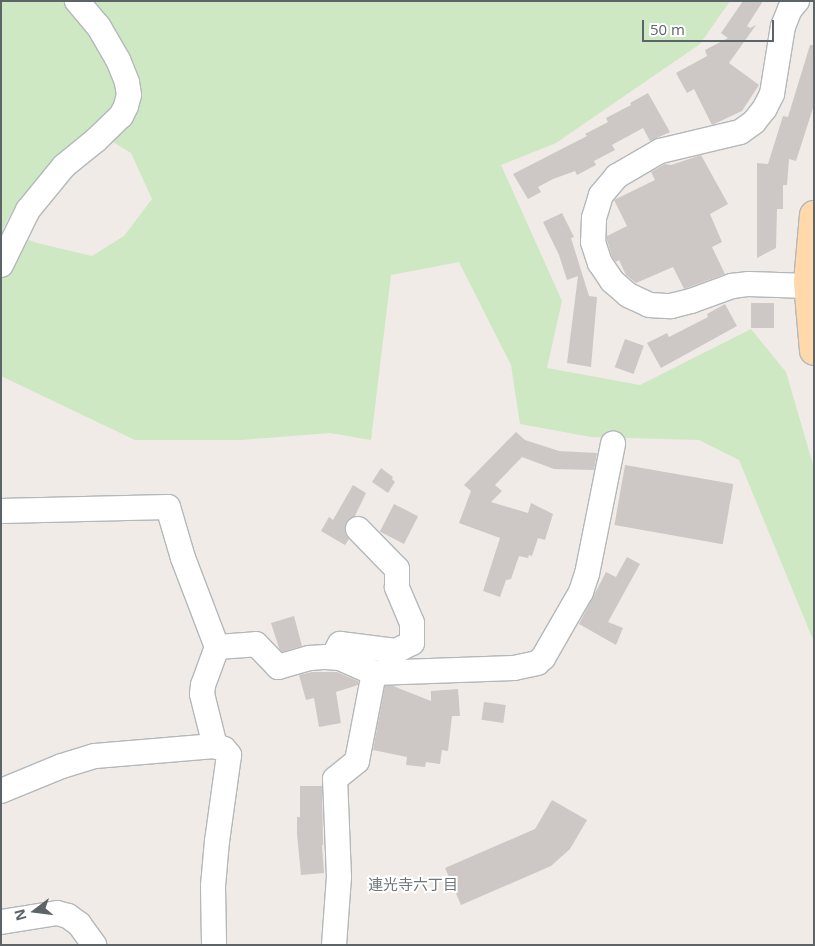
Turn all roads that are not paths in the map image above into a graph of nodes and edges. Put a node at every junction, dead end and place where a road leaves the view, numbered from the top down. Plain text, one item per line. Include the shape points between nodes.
1 (77, 1) edge
2 (797, 1) edge
3 (814, 215) edge
4 (1, 265) edge
5 (808, 286) junction
6 (814, 351) edge
7 (612, 444) dead end
8 (1, 511) edge
9 (358, 530) dead end
10 (217, 647) junction
11 (333, 657) junction
12 (374, 672) junction
13 (215, 746) junction
14 (1, 791) edge
15 (1, 922) edge
16 (94, 945) edge
17 (214, 945) edge
18 (334, 945) edge

1 - 4 street via 98,26 118,60 128,82 126,106 121,116 64,166 28,210
2 - 5 street via 783,26 772,94 754,122 740,132 660,151 617,176 599,203 594,218 593,242 600,264 612,281 628,295 649,305 671,306 732,286
3 - 5 main road
5 - 6 main road
7 - 12 street via 587,574 581,592 543,658 537,663 514,668
8 - 10 street via 168,507 182,558
9 - 11 street via 397,569 397,587 412,623 412,643 396,651 340,644
10 - 11 street via 256,644 278,667 310,658
10 - 13 street via 202,694
11 - 12 street
12 - 18 street via 356,761 335,779 339,877
13 - 14 street via 95,756
13 - 17 street via 224,748 229,755 213,886
15 - 16 street via 57,913 79,924

